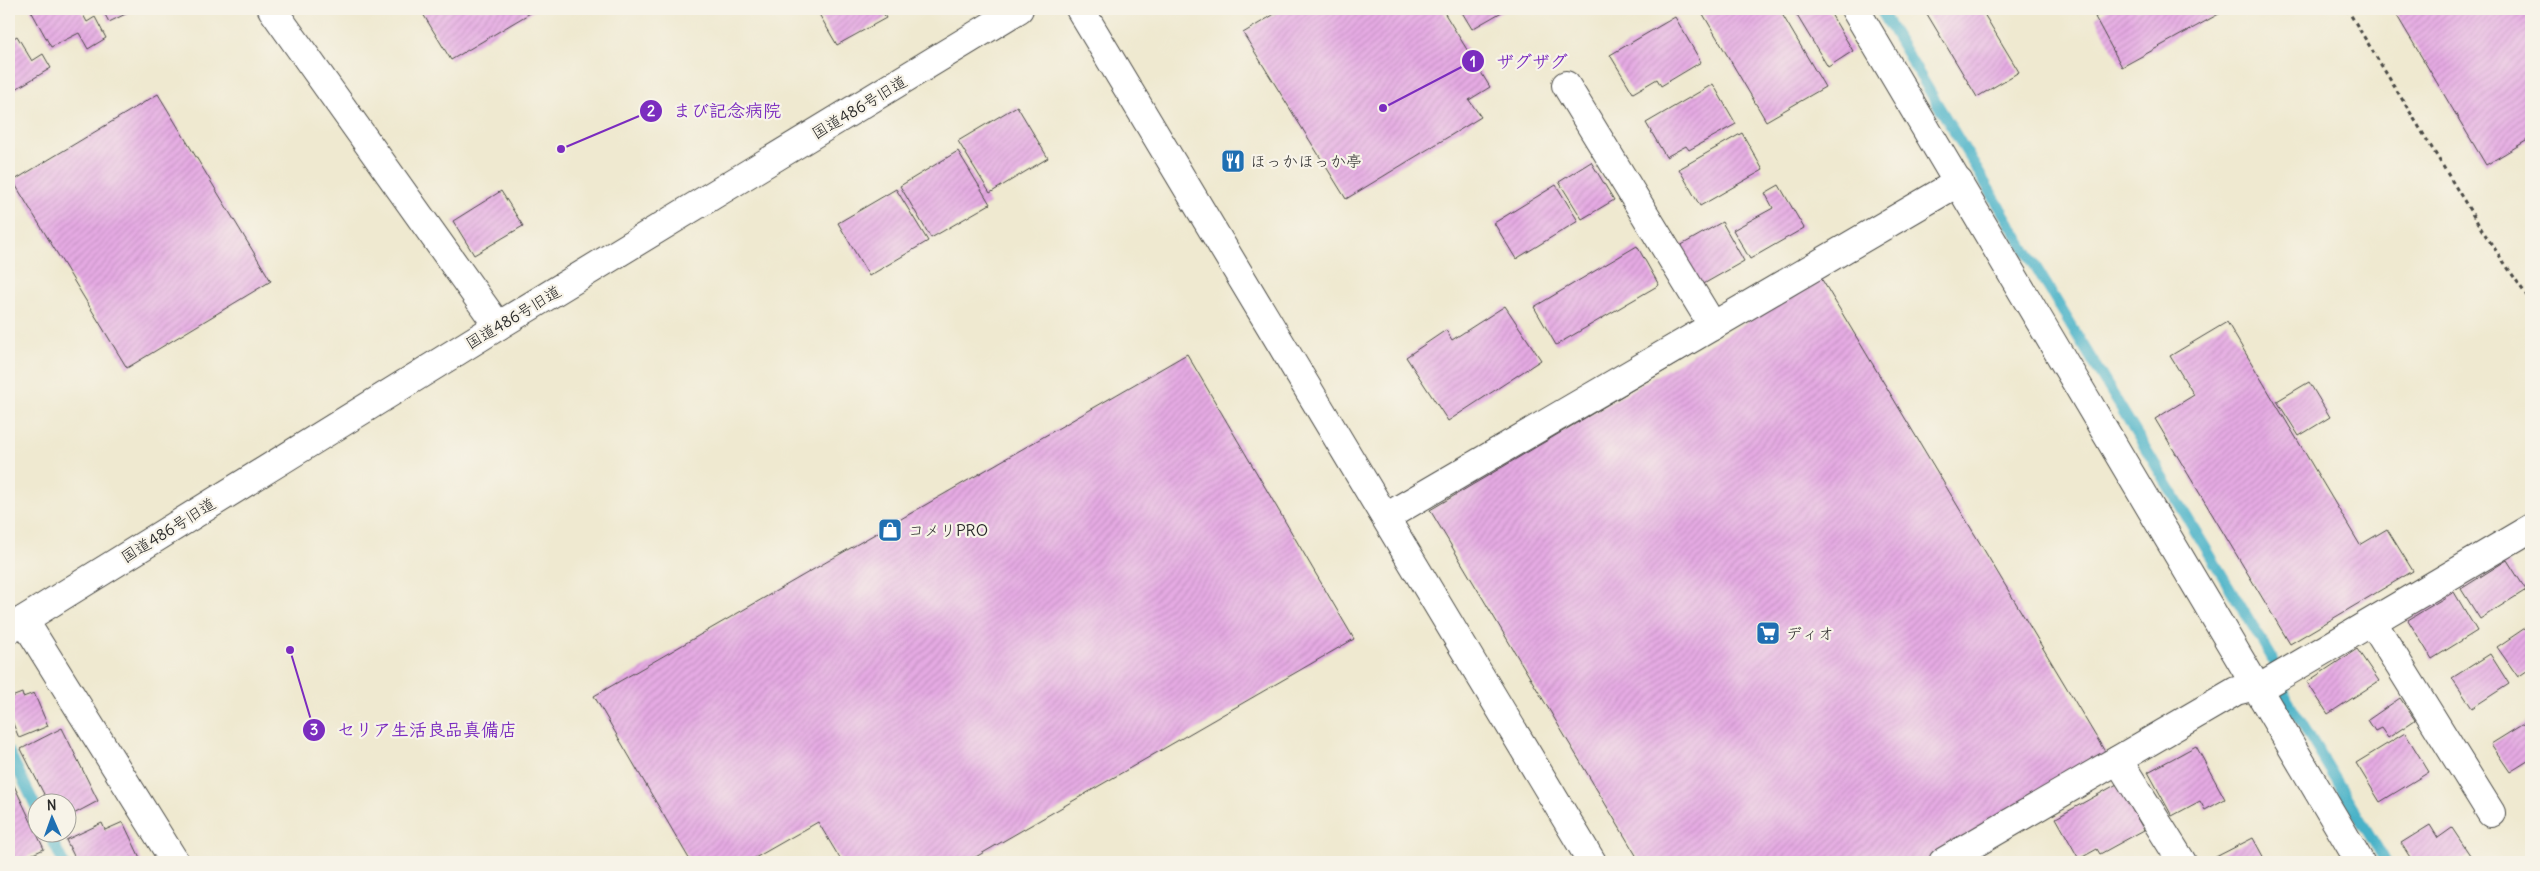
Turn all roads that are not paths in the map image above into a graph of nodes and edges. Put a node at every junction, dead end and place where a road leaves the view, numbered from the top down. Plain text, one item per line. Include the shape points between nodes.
1 (272, 9) edge
2 (1019, 9) edge
3 (1080, 9) edge
4 (1855, 9) edge
5 (1566, 85) dead end
6 (1959, 182) junction
7 (498, 326) junction
8 (1713, 326) junction
9 (1386, 517) junction
10 (2531, 528) edge
11 (2373, 623) junction
12 (16, 624) edge
13 (2270, 680) junction
14 (2118, 760) junction
15 (2491, 813) dead end
16 (175, 862) edge
17 (1592, 862) edge
18 (1943, 862) edge
19 (2182, 862) edge
20 (2360, 862) edge

1 - 7 street
2 - 7 street, 国道486号旧道
3 - 9 street
4 - 6 street
5 - 8 street
6 - 8 street
6 - 13 street
7 - 12 street, 国道486号旧道
8 - 9 street
9 - 17 street
10 - 11 street
11 - 13 street
11 - 15 street
12 - 16 street
13 - 14 street via 2236,691
13 - 20 street
14 - 18 street
14 - 19 street

